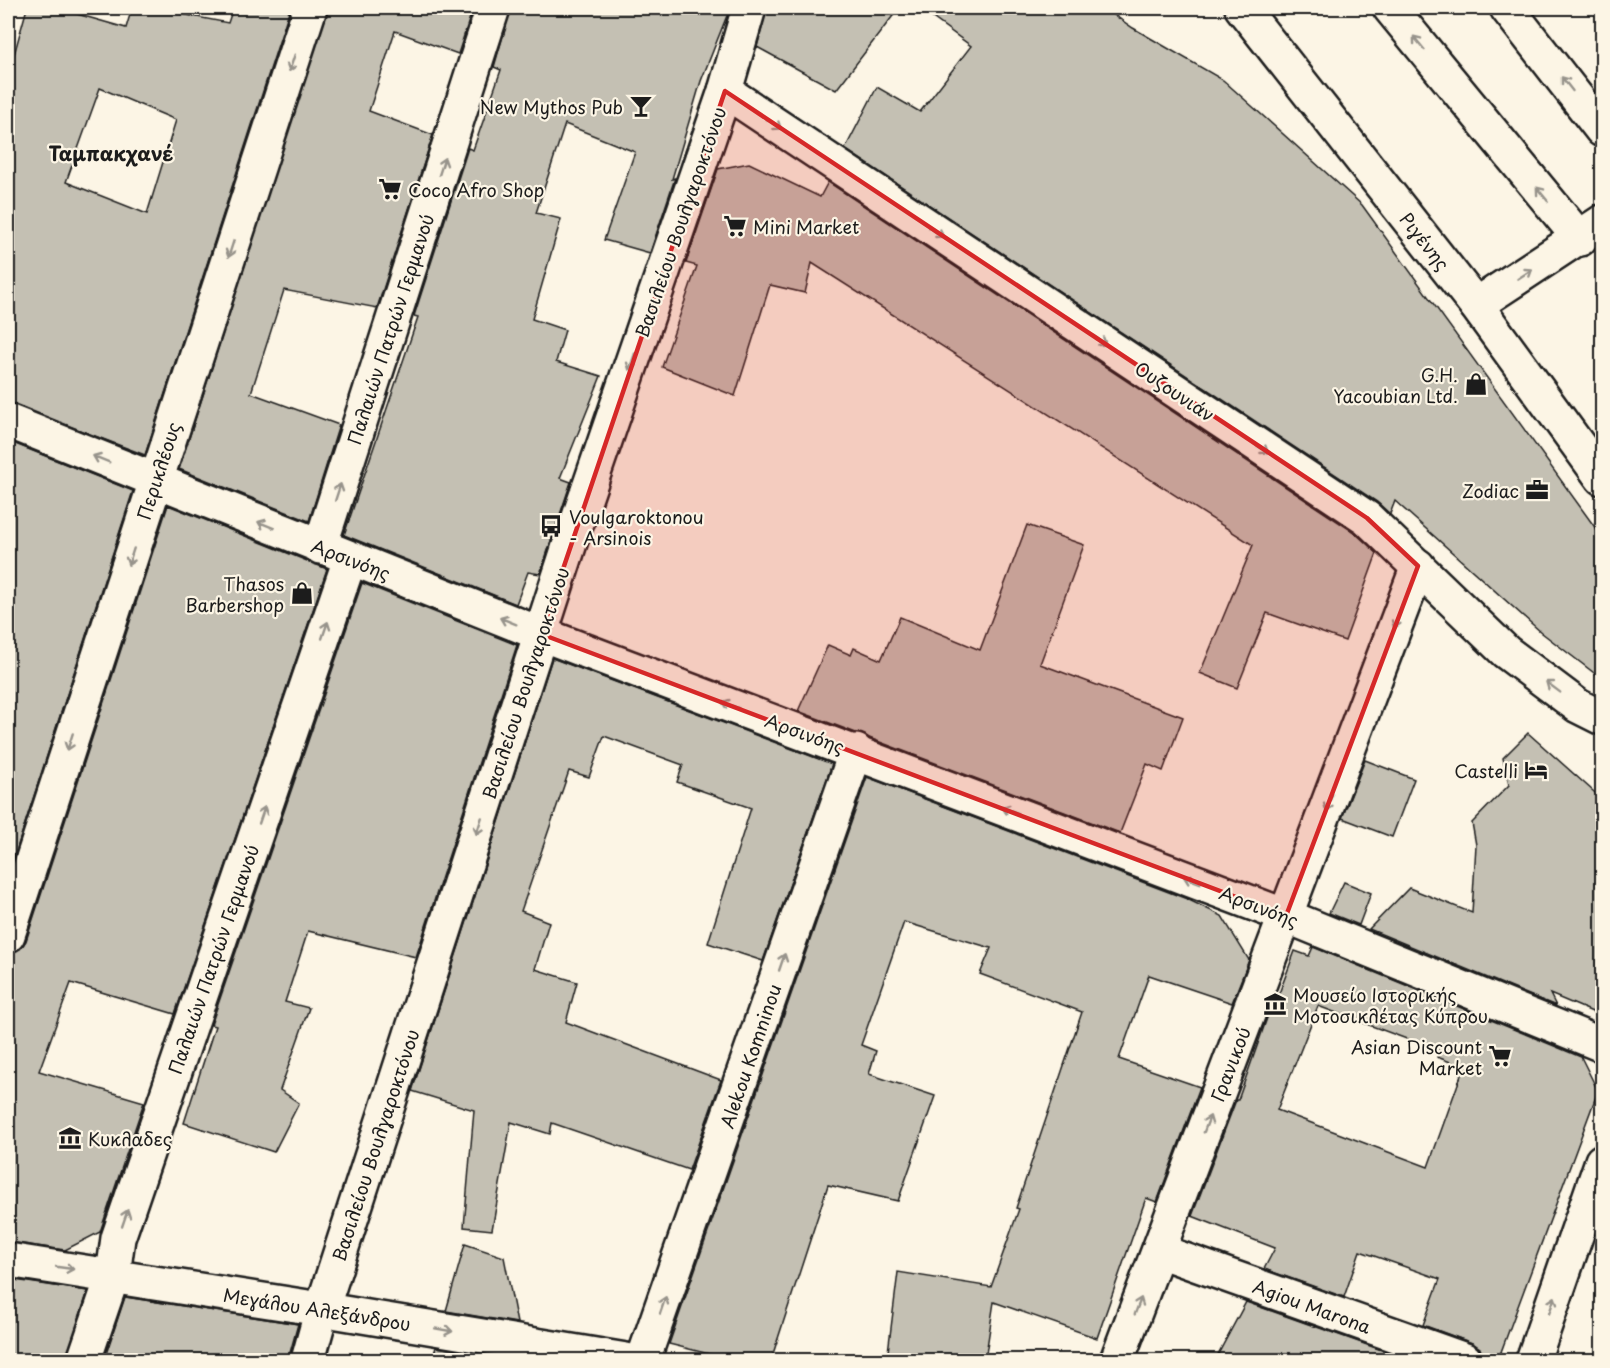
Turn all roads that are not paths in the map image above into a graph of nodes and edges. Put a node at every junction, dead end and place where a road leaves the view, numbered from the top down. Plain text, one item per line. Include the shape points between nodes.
1 (310, 8) edge
2 (492, 8) edge
3 (749, 8) edge
4 (1242, 8) edge
5 (1390, 8) edge
6 (1507, 8) edge
7 (725, 92) junction
8 (1602, 130) edge
9 (1591, 230) edge
10 (1476, 305) junction
11 (8, 420) edge
12 (158, 473) junction
13 (1602, 478) edge
14 (335, 553) junction
15 (1418, 566) junction
16 (541, 634) junction
17 (1602, 718) edge
18 (856, 752) junction
19 (1286, 916) junction
20 (8, 935) edge
21 (1602, 1045) edge
22 (1602, 1161) edge
23 (1159, 1251) junction
24 (8, 1260) edge
25 (113, 1275) junction
26 (322, 1309) junction
27 (84, 1360) edge
28 (308, 1360) edge
29 (626, 1360) edge
30 (643, 1360) edge
31 (1117, 1360) edge
32 (1465, 1360) edge
33 (1533, 1360) edge

1 -> 12 street, Περικλέους
14 -> 2 street, Παλαιών Πατρών Γερμανού
3 - 7 street, Βασιλείου Βουλγαροκτόνου
4 - 10 street, Ριγένης
9 -> 5 street
8 -> 6 street
7 -> 15 street, Ουζουνιάν via 1367,518
7 -> 16 street, Βασιλείου Βουλγαροκτόνου
10 -> 9 street
10 - 13 street, Ριγένης
12 -> 11 street, Αρσινόης
14 -> 12 street, Αρσινόης
12 -> 20 street, Περικλέους
16 -> 14 street, Αρσινόης
25 -> 14 street, Παλαιών Πατρών Γερμανού via 118,1238
17 -> 15 street, Ουζουνιάν via 1578,706 1506,652
15 -> 19 street, Γρανικού
18 -> 16 street, Αρσινόης
16 -> 26 street, Βασιλείου Βουλγαροκτόνου
19 -> 18 street, Αρσινόης
30 -> 18 street, Alekou Komninou
19 - 21 street, Αρσινόης
23 -> 19 street, Γρανικού
33 -> 22 street
31 -> 23 street, Γρανικού
23 - 32 street, Agiou Marona
24 -> 25 street, Μεγάλου Αλεξάνδρου
25 - 26 street, Μεγάλου Αλεξάνδρου
25 - 27 street, Παλαιών Πατρών Γερμανού
26 - 28 street, Βασιλείου Βουλγαροκτόνου
26 -> 29 street, Μεγάλου Αλεξάνδρου

